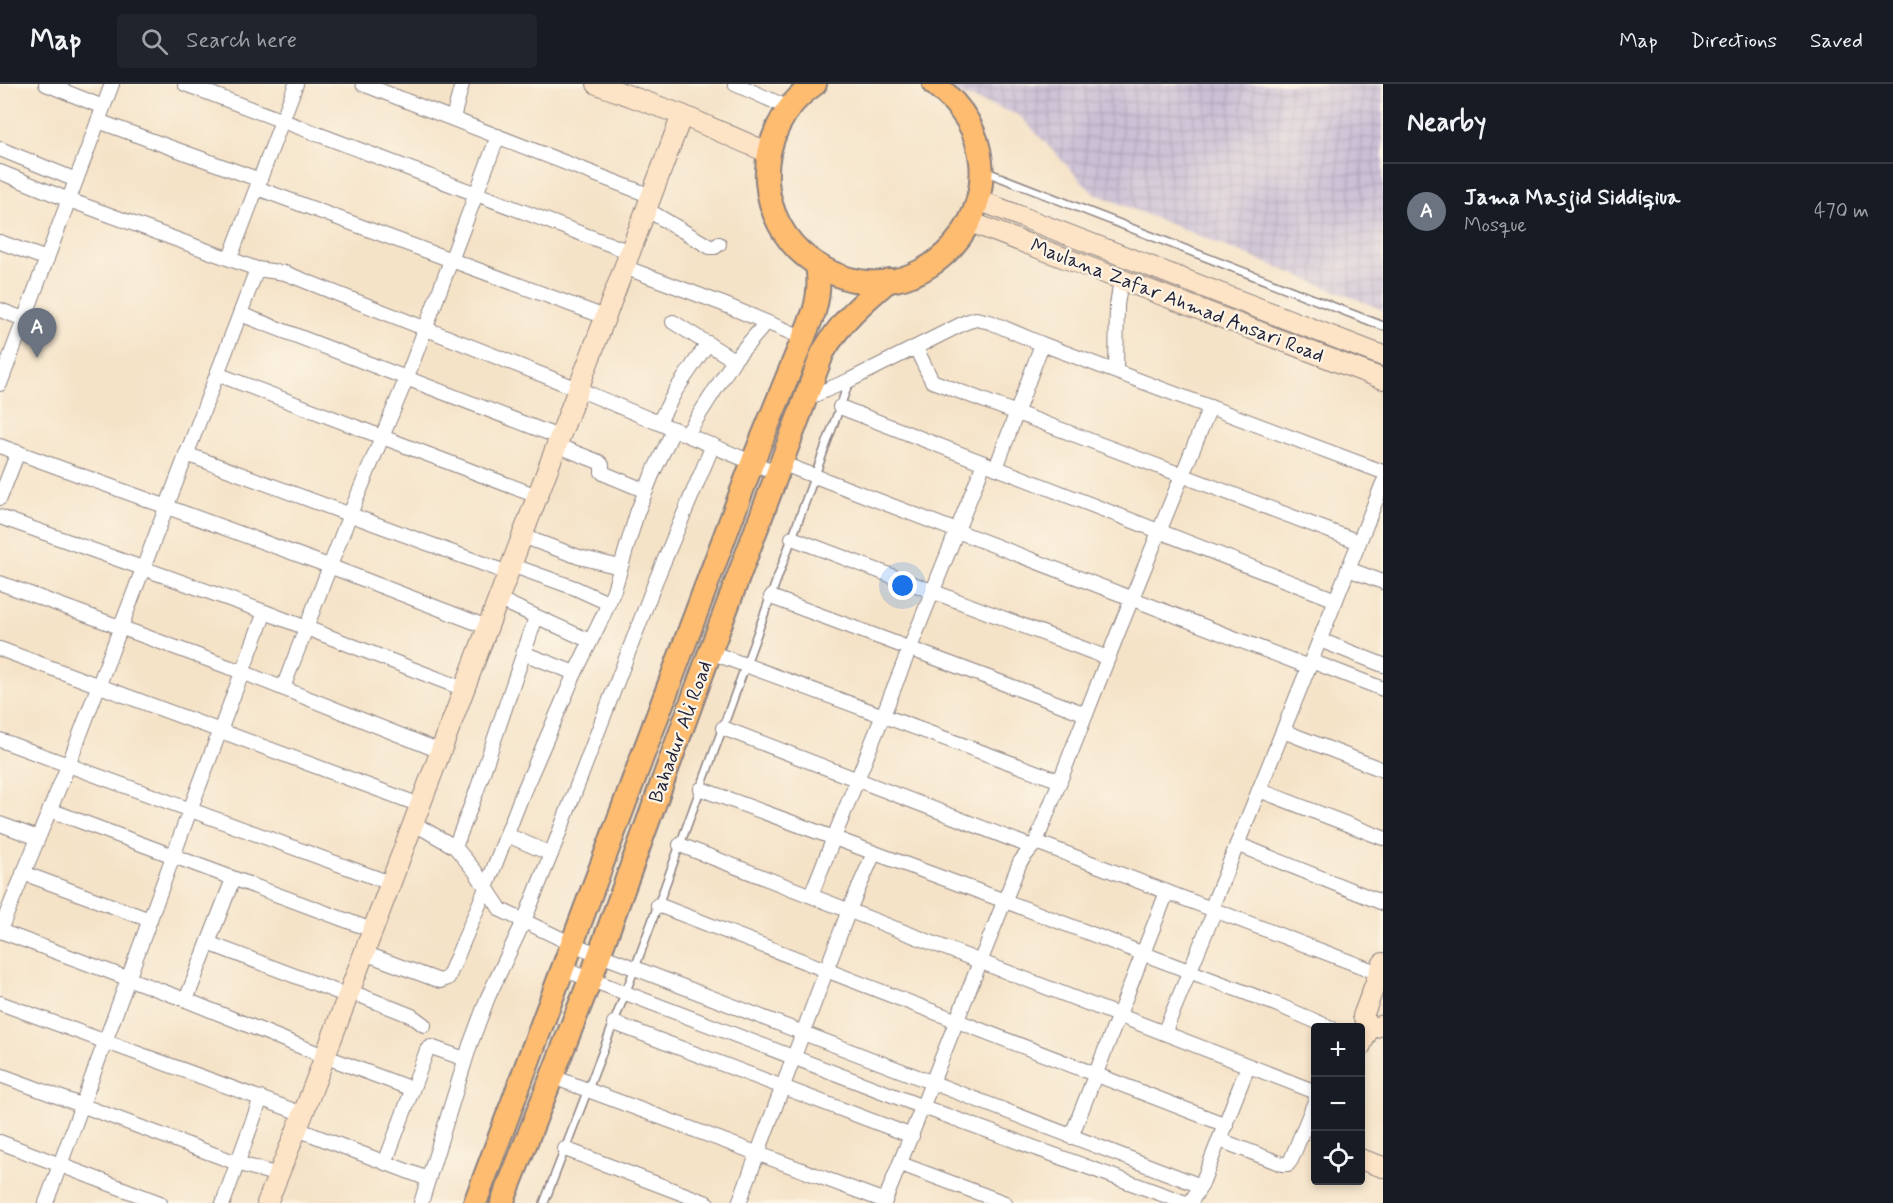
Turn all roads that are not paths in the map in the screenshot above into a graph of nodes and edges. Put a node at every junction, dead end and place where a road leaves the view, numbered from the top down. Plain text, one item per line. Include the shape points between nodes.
1 (46, 84) edge
2 (112, 84) edge
3 (185, 84) edge
4 (296, 84) edge
5 (363, 84) edge
6 (462, 84) edge
7 (597, 84) edge
8 (735, 84) edge
9 (815, 84) edge
10 (934, 84) edge
11 (103, 107) junction
12 (789, 108) junction
13 (682, 116) junction
14 (453, 118) junction
15 (98, 121) junction
16 (281, 121) junction
17 (498, 136) junction
18 (0, 149) edge
19 (769, 153) junction
20 (982, 170) junction
21 (0, 172) edge
22 (76, 180) junction
23 (258, 184) junction
24 (476, 195) junction
25 (69, 200) junction
26 (978, 200) junction
27 (648, 202) junction
28 (970, 222) junction
29 (0, 242) edge
30 (719, 243) dead end
31 (230, 258) junction
32 (47, 259) junction
33 (627, 259) junction
34 (451, 260) junction
35 (817, 265) junction
36 (258, 269) junction
37 (889, 280) junction
38 (1121, 280) junction
39 (0, 310) edge
40 (240, 314) junction
41 (605, 317) junction
42 (24, 319) junction
43 (673, 322) dead end
44 (766, 323) junction
45 (1383, 326) edge
46 (425, 328) junction
47 (804, 338) junction
48 (708, 343) junction
49 (1042, 344) junction
50 (916, 348) junction
51 (1383, 356) edge
52 (734, 360) junction
53 (1116, 371) junction
54 (217, 374) junction
55 (407, 377) junction
56 (1, 378) edge
57 (1383, 379) edge
58 (850, 380) junction
59 (578, 388) junction
60 (805, 399) junction
61 (840, 407) junction
62 (1210, 407) junction
63 (1017, 413) junction
64 (659, 422) junction
65 (674, 429) junction
66 (687, 434) junction
67 (382, 438) junction
68 (558, 441) junction
69 (713, 445) junction
70 (0, 446) edge
71 (18, 452) junction
72 (186, 454) junction
73 (753, 461) junction
74 (990, 466) junction
75 (779, 468) junction
76 (1383, 472) edge
77 (1182, 474) junction
78 (815, 476) junction
79 (1383, 483) edge
80 (646, 491) junction
81 (537, 496) junction
82 (0, 498) edge
83 (166, 506) junction
84 (350, 513) junction
85 (0, 517) edge
86 (957, 531) junction
87 (1159, 531) junction
88 (522, 536) junction
89 (792, 538) junction
90 (1359, 542) junction
91 (329, 566) junction
92 (620, 567) junction
93 (142, 569) junction
94 (510, 569) junction
95 (1348, 569) junction
96 (1383, 582) edge
97 (0, 583) edge
98 (933, 592) junction
99 (771, 597) junction
100 (1131, 598) junction
101 (498, 599) junction
102 (1336, 600) junction
103 (608, 603) junction
104 (265, 612) junction
105 (536, 617) junction
106 (121, 626) junction
107 (487, 627) junction
108 (306, 628) junction
109 (1320, 640) junction
110 (590, 641) junction
111 (0, 649) edge
112 (910, 649) junction
113 (710, 652) junction
114 (523, 653) junction
115 (1107, 658) junction
116 (1310, 664) junction
117 (1383, 665) edge
118 (746, 666) junction
119 (242, 672) junction
120 (575, 673) junction
121 (98, 686) junction
122 (283, 688) junction
123 (464, 689) junction
124 (1383, 689) edge
125 (1086, 714) junction
126 (883, 716) junction
127 (723, 728) junction
128 (220, 731) junction
129 (1283, 731) junction
130 (0, 740) edge
131 (440, 751) junction
132 (68, 766) junction
133 (1383, 770) edge
134 (857, 780) junction
135 (1060, 781) junction
136 (701, 789) junction
137 (1259, 790) junction
138 (50, 810) junction
139 (190, 810) junction
140 (417, 814) junction
141 (0, 824) edge
142 (507, 835) junction
143 (38, 838) junction
144 (834, 838) junction
145 (1383, 838) edge
146 (1034, 844) junction
147 (1237, 844) junction
148 (680, 845) junction
149 (455, 848) junction
150 (874, 853) junction
151 (551, 854) junction
152 (173, 857) junction
153 (24, 873) junction
154 (233, 879) junction
155 (390, 883) junction
156 (486, 888) junction
157 (1167, 892) junction
158 (811, 895) junction
159 (1005, 901) junction
160 (1383, 903) edge
161 (658, 905) junction
162 (849, 910) junction
163 (1213, 910) junction
164 (150, 920) junction
165 (524, 921) junction
166 (372, 930) junction
167 (0, 931) edge
168 (208, 943) junction
169 (572, 944) junction
170 (364, 953) junction
171 (1143, 954) junction
172 (600, 955) junction
173 (981, 962) junction
174 (635, 968) junction
175 (1381, 968) edge
176 (562, 969) junction
177 (826, 970) junction
178 (1190, 972) junction
179 (129, 979) junction
180 (590, 980) junction
181 (625, 993) junction
182 (348, 994) junction
183 (186, 1000) junction
184 (0, 1003) edge
185 (1119, 1015) junction
186 (958, 1021) junction
187 (614, 1023) junction
188 (1319, 1023) edge
189 (424, 1024) dead end
190 (1369, 1031) edge
191 (803, 1033) junction
192 (1164, 1033) junction
193 (106, 1041) junction
194 (324, 1056) junction
195 (793, 1058) junction
196 (465, 1059) junction
197 (1248, 1066) junction
198 (1096, 1074) junction
199 (0, 1076) edge
200 (553, 1077) junction
201 (933, 1084) junction
202 (783, 1087) junction
203 (412, 1089) junction
204 (588, 1089) junction
205 (1311, 1090) edge
206 (261, 1098) junction
207 (82, 1106) junction
208 (923, 1107) junction
209 (1311, 1111) edge
210 (300, 1121) junction
211 (1226, 1125) junction
212 (912, 1136) junction
213 (1071, 1137) junction
214 (1220, 1140) junction
215 (0, 1143) edge
216 (565, 1149) junction
217 (758, 1153) junction
218 (1365, 1161) edge
219 (237, 1162) junction
220 (385, 1163) junction
221 (901, 1164) junction
222 (60, 1165) junction
223 (1383, 1167) edge
224 (279, 1175) junction
225 (428, 1179) junction
226 (1201, 1186) junction
227 (509, 1201) edge
228 (270, 1202) edge
229 (885, 1202) edge
230 (46, 1203) edge
231 (160, 1203) edge
232 (223, 1203) edge
233 (421, 1203) edge
234 (475, 1203) edge
235 (544, 1203) edge
236 (707, 1203) edge
237 (739, 1203) edge
238 (1005, 1203) edge
239 (1188, 1203) edge

1 - 11 street
2 - 11 street
3 - 16 street
4 - 16 street
5 - 14 street
6 - 14 street
7 - 13 street
8 - 12 street
9 - 12 main road
10 - 20 main road via 965,115 977,141
11 - 15 street
12 - 19 main road
13 - 19 street
13 - 27 street
14 - 17 street
15 - 22 street
15 - 23 street
16 - 23 street
16 - 24 street
17 - 24 street
17 - 27 street
18 - 22 street
19 - 35 main road via 768,189 773,210 795,247
20 - 26 main road
20 - 45 lane
21 - 25 street
22 - 25 street
23 - 31 street
23 - 34 street
24 - 33 street
24 - 34 street
25 - 31 street
25 - 32 street
26 - 28 main road
26 - 51 street, Maulana Zafar Ahmad Ansari Road
27 - 30 street via 710,247
27 - 33 street
28 - 37 main road via 943,257 918,272
28 - 38 street, Maulana Zafar Ahmad Ansari Road
29 - 32 street
31 - 36 street
32 - 42 street
33 - 41 street
33 - 44 street
34 - 41 street
34 - 46 street
35 - 37 main road via 844,277
35 - 47 main road, Bahadur Ali Road via 818,297
36 - 40 street
36 - 46 street via 285,273
37 - 60 main road, Bahadur Ali Road via 835,332
38 - 53 street
38 - 57 street, Maulana Zafar Ahmad Ansari Road
39 - 42 street
40 - 54 street
40 - 55 street
41 - 59 street
42 - 56 street
43 - 48 street
44 - 47 street
44 - 52 street
46 - 55 street
46 - 59 street
47 - 73 main road, Bahadur Ali Road
48 - 52 street
48 - 64 street
49 - 50 street via 976,319
49 - 53 street
49 - 63 street
50 - 58 street
50 - 63 street via 932,381
52 - 66 street
53 - 62 street
54 - 67 street
54 - 72 street
55 - 67 street
55 - 68 street
58 - 60 street
58 - 61 lane
59 - 64 street
59 - 68 street
60 - 75 main road, Bahadur Ali Road
61 - 74 street
61 - 78 lane
62 - 76 street
62 - 77 street
63 - 74 street
63 - 77 street
64 - 65 street
65 - 66 street
65 - 80 street
66 - 69 street
67 - 81 street
67 - 84 street
68 - 80 street via 599,462 605,474
68 - 81 street
69 - 73 street
69 - 151 street
70 - 71 street
71 - 82 street
71 - 83 street
72 - 83 street
72 - 84 street
73 - 75 street
73 - 169 main road, Bahadur Ali Road
74 - 86 street
74 - 87 street
75 - 78 street
75 - 113 main road, Bahadur Ali Road
77 - 87 street
77 - 90 street
78 - 86 street
78 - 89 lane
79 - 90 street
80 - 92 street
81 - 88 street
83 - 91 street
83 - 93 street
84 - 91 street
84 - 94 street
85 - 93 street
86 - 98 street
86 - 100 street
87 - 100 street
87 - 102 street
88 - 92 street
88 - 94 street
89 - 98 street
89 - 99 lane
90 - 95 street
91 - 107 street
91 - 108 street
92 - 103 street
93 - 104 street
93 - 106 street
94 - 101 street
94 - 103 street via 575,588
95 - 96 street
95 - 102 street
97 - 106 street
98 - 112 street
98 - 115 street
99 - 112 street
99 - 118 lane
100 - 115 street
100 - 116 street
101 - 105 street
101 - 107 street
102 - 109 street
103 - 110 street
104 - 108 street
104 - 119 street
105 - 110 street
105 - 114 street
106 - 119 street
106 - 121 street
107 - 123 street
108 - 122 street
108 - 123 street
109 - 116 street
109 - 117 street
110 - 120 street
111 - 121 street
112 - 125 street
112 - 126 street
113 - 118 street
113 - 172 main road, Bahadur Ali Road
114 - 120 street
114 - 149 street
115 - 125 street
116 - 124 street
116 - 129 street
118 - 126 street
118 - 127 lane
119 - 122 street
119 - 128 street
120 - 142 street
121 - 128 street
121 - 132 street
122 - 131 street
123 - 131 street
125 - 135 street
126 - 134 street
126 - 135 street
127 - 134 street
127 - 136 lane
128 - 139 street
128 - 140 street
129 - 133 street
129 - 137 street
130 - 132 street
131 - 140 street
132 - 138 street
132 - 139 street
134 - 144 street
134 - 146 street
135 - 146 street
136 - 144 street
136 - 148 lane
137 - 145 street
137 - 147 street
138 - 143 street
138 - 152 street
139 - 152 street
139 - 155 street
140 - 149 street
140 - 155 street
141 - 143 street
142 - 151 street
142 - 156 street
143 - 153 street
144 - 150 street
144 - 158 street
146 - 157 street
146 - 159 street via 1020,862
147 - 160 street
147 - 163 street
148 - 158 street
148 - 161 lane
149 - 156 street
150 - 159 street
150 - 162 street
151 - 165 street
152 - 154 street
152 - 164 street
153 - 164 street
153 - 167 street
154 - 166 street
154 - 168 street
155 - 166 street
156 - 165 street via 501,910
156 - 170 street via 444,981
157 - 163 street
157 - 171 street
158 - 162 street
159 - 171 street
159 - 173 street
161 - 174 lane
161 - 177 street
162 - 173 street
162 - 177 street
163 - 175 street
163 - 178 street
164 - 179 street
165 - 169 street
165 - 196 street via 488,997
166 - 170 street
167 - 179 street
168 - 182 street
168 - 183 street
169 - 172 street
169 - 176 main road, Bahadur Ali Road
170 - 182 street
171 - 178 street
171 - 185 street
172 - 174 street
172 - 180 main road, Bahadur Ali Road
173 - 185 street
173 - 186 street
174 - 181 lane
174 - 191 street
175 - 190 street
176 - 180 street
176 - 234 main road, Bahadur Ali Road
177 - 186 street
177 - 191 street
178 - 188 street
178 - 192 street
179 - 183 street
179 - 193 street
180 - 181 street
180 - 200 main road, Bahadur Ali Road
181 - 187 lane
181 - 195 street
182 - 189 street via 412,1016
182 - 194 street
183 - 194 street
184 - 193 street
185 - 192 street
185 - 198 street
186 - 198 street
186 - 201 street
187 - 202 street
187 - 204 lane
191 - 195 street
191 - 201 street
192 - 197 street
193 - 206 street
193 - 207 street
194 - 203 street
194 - 210 street
195 - 202 street
195 - 208 street
196 - 203 street via 429,1048
196 - 225 street
197 - 205 street
197 - 211 street
198 - 211 street
198 - 213 street
199 - 207 street
200 - 204 street
200 - 227 main road, Bahadur Ali Road
201 - 208 street
201 - 213 street
202 - 212 street
202 - 217 street
203 - 220 street
204 - 216 lane
204 - 217 street
206 - 210 street
206 - 219 street
207 - 219 street
207 - 222 street
208 - 212 street
208 - 239 street
209 - 214 street via 1288,1164
210 - 220 street
210 - 224 street
211 - 214 street
212 - 221 street
213 - 226 street
214 - 226 street
215 - 222 street
216 - 235 lane
216 - 236 street
217 - 229 street
217 - 237 street
218 - 223 street
219 - 224 street
219 - 232 street
220 - 225 street
221 - 229 street
221 - 238 street
222 - 230 street
222 - 231 street
224 - 228 street
225 - 233 street
226 - 239 street

